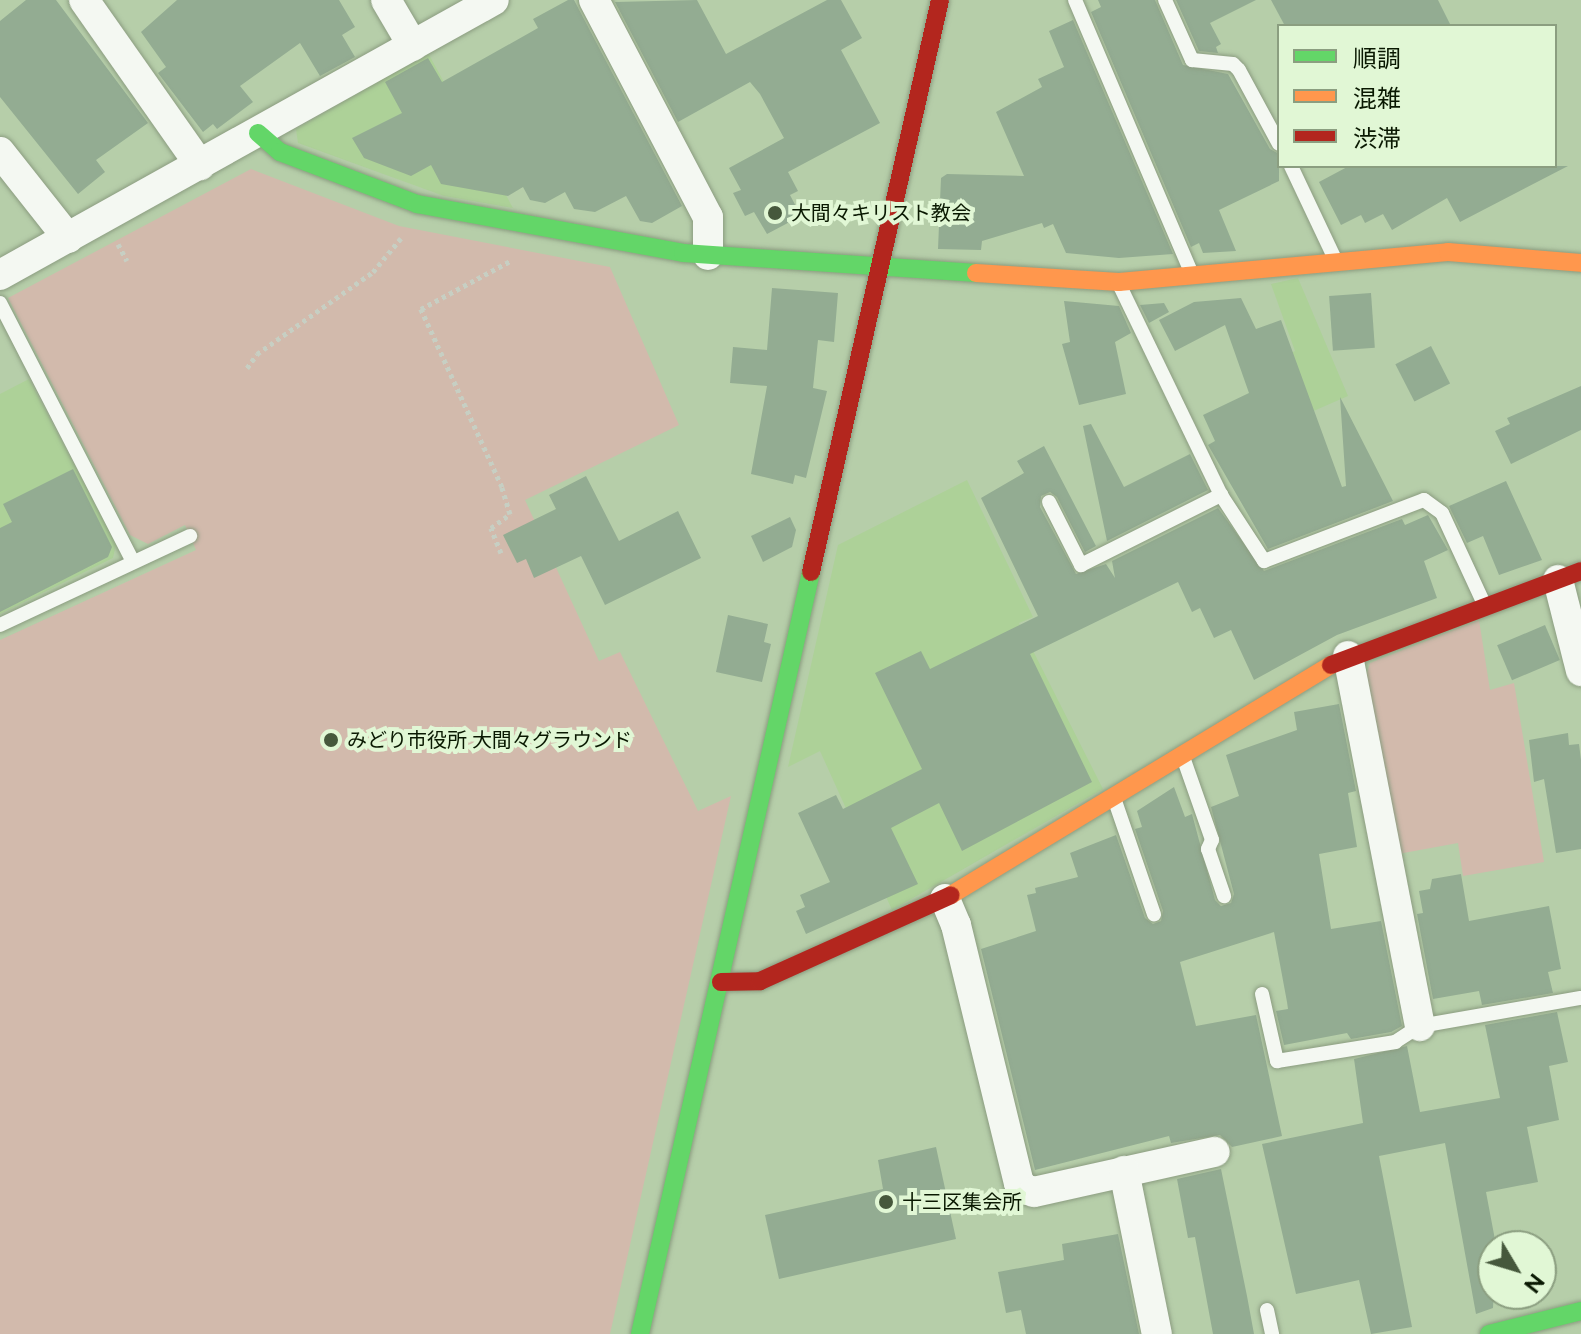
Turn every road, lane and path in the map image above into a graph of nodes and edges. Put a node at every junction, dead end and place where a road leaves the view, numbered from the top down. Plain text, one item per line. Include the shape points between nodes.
1 (84, 0) edge
2 (386, 0) edge
3 (494, 0) edge
4 (594, 0) edge
5 (940, 0) edge
6 (1075, 0) edge
7 (1165, 0) edge
8 (413, 46) junction
9 (258, 133) junction
10 (1277, 140) edge
11 (0, 152) edge
12 (200, 165) junction
13 (1292, 168) edge
14 (405, 233) dead end
15 (68, 238) junction
16 (708, 255) junction
17 (518, 257) dead end
18 (1336, 262) junction
19 (1581, 263) edge
20 (879, 270) junction
21 (0, 275) edge
22 (1193, 279) junction
23 (1119, 282) junction
24 (0, 303) edge
25 (247, 368) dead end
26 (1221, 495) junction
27 (1049, 502) dead end
28 (190, 536) dead end
29 (501, 553) dead end
30 (133, 562) junction
31 (1570, 575) edge
32 (1485, 606) junction
33 (0, 625) edge
34 (1348, 656) junction
35 (1581, 671) edge
36 (1182, 755) junction
37 (1112, 796) junction
38 (1224, 896) dead end
39 (945, 899) junction
40 (1154, 914) dead end
41 (721, 982) junction
42 (1262, 994) dead end
43 (1581, 998) edge
44 (1420, 1026) junction
45 (1215, 1152) dead end
46 (1124, 1171) junction
47 (1267, 1310) dead end
48 (1581, 1311) edge
49 (640, 1334) edge
50 (1157, 1334) edge
51 (1272, 1334) edge
52 (1489, 1334) edge

1 - 12 street
2 - 8 street
3 - 8 street
4 - 16 street via 708,217
5 - 20 street
6 - 22 lane
7 - 10 lane via 1192,60 1233,64
8 - 9 street
9 - 12 street
9 - 16 street via 280,152 417,204
11 - 15 street
12 - 15 street
13 - 18 lane
14 - 25 path via 373,272 257,354
15 - 21 street
16 - 20 street
17 - 29 path via 421,309 502,487 510,514 491,528
18 - 19 street via 1479,252
18 - 22 street
20 - 23 street
20 - 41 street
22 - 23 street
23 - 26 lane
24 - 30 lane
26 - 27 lane via 1081,565
26 - 32 lane via 1257,554 1270,562 1424,500 1435,504
28 - 30 lane
30 - 33 lane
31 - 32 street
31 - 35 street
32 - 34 street
34 - 36 street via 1281,691
34 - 44 street
36 - 37 street
36 - 38 lane via 1212,840 1208,849
37 - 39 street via 1004,868
37 - 40 lane
39 - 41 street via 760,981
39 - 46 street via 956,925 1019,1183 1034,1192
41 - 49 street
42 - 44 lane via 1277,1061 1395,1042
43 - 44 lane
45 - 46 street
46 - 50 street
47 - 51 lane
48 - 52 street

